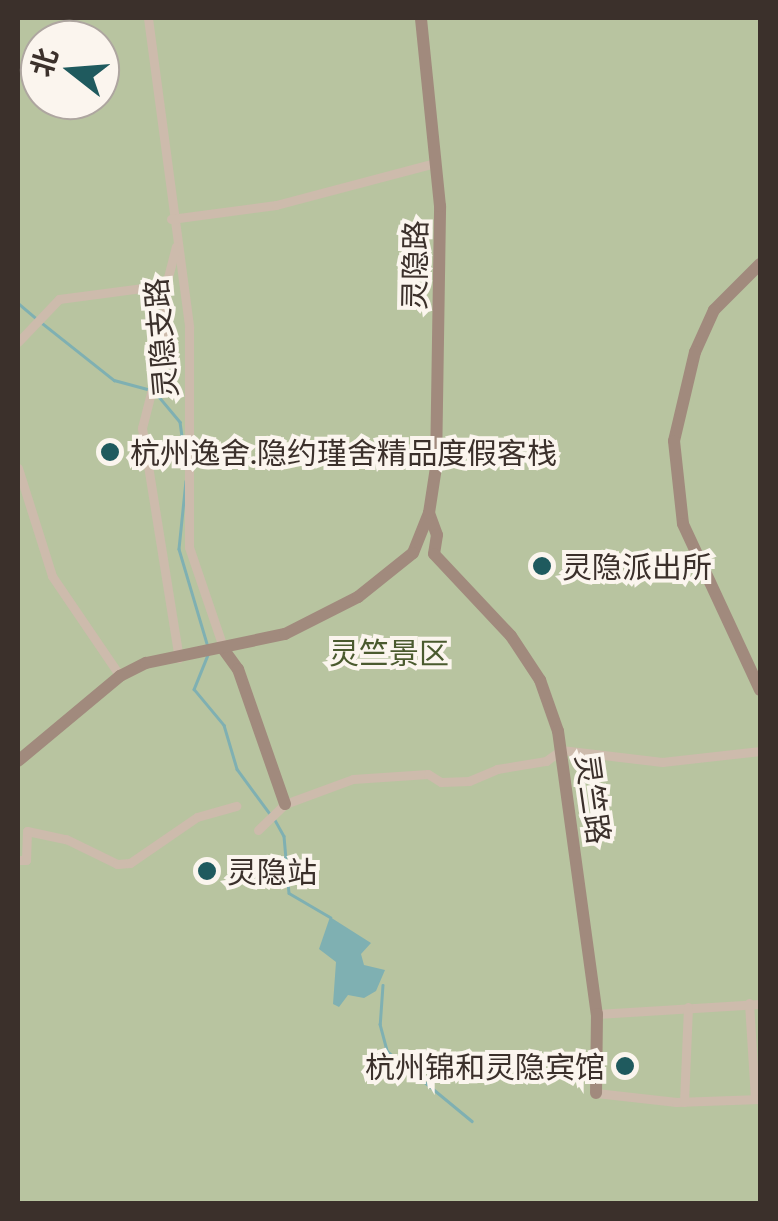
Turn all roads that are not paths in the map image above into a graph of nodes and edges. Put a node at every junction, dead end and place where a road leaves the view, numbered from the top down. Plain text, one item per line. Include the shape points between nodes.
1 (148, 18) edge
2 (421, 18) edge
3 (435, 163) junction
4 (171, 219) junction
5 (176, 246) junction
6 (760, 264) edge
7 (166, 284) junction
8 (18, 342) edge
9 (18, 468) edge
10 (429, 513) junction
11 (412, 554) junction
12 (434, 554) junction
13 (221, 651) junction
14 (179, 658) junction
15 (120, 676) junction
16 (760, 690) edge
17 (561, 750) junction
18 (760, 751) edge
19 (18, 761) edge
20 (236, 806) dead end
21 (277, 813) junction
22 (258, 830) dead end
23 (18, 860) edge
24 (755, 1003) edge
25 (688, 1007) junction
26 (597, 1014) junction
27 (596, 1093) joint
28 (758, 1099) edge
29 (684, 1102) junction

1 - 4 street, 灵隐支路
2 - 3 street, 灵隐路
3 - 4 street via 276,205
3 - 10 street, 灵隐路 via 436,467
4 - 5 street, 灵隐支路
5 - 7 street
5 - 13 street, 灵隐支路 via 190,358 189,548
6 - 16 street via 714,310 694,352 674,442 683,524
7 - 8 street via 59,300
7 - 14 street via 163,346 148,388 143,450
9 - 15 street via 52,576
10 - 11 street
10 - 12 street via 437,534
11 - 12 street
11 - 13 street via 358,598 285,634
12 - 17 street, 灵竺路 via 531,666
13 - 14 street
13 - 21 street via 238,668
14 - 15 street
15 - 19 street
17 - 18 street via 662,762
17 - 21 street via 546,761 497,768 469,781 441,782 428,774 353,779
17 - 26 street, 灵竺路
20 - 23 street via 197,817 130,862 117,864 66,839 27,831 26,860
21 - 22 street
24 - 25 street
24 - 28 street
25 - 26 street
25 - 29 street
26 - 27 street, 灵竺路
27 - 29 street
28 - 29 street

